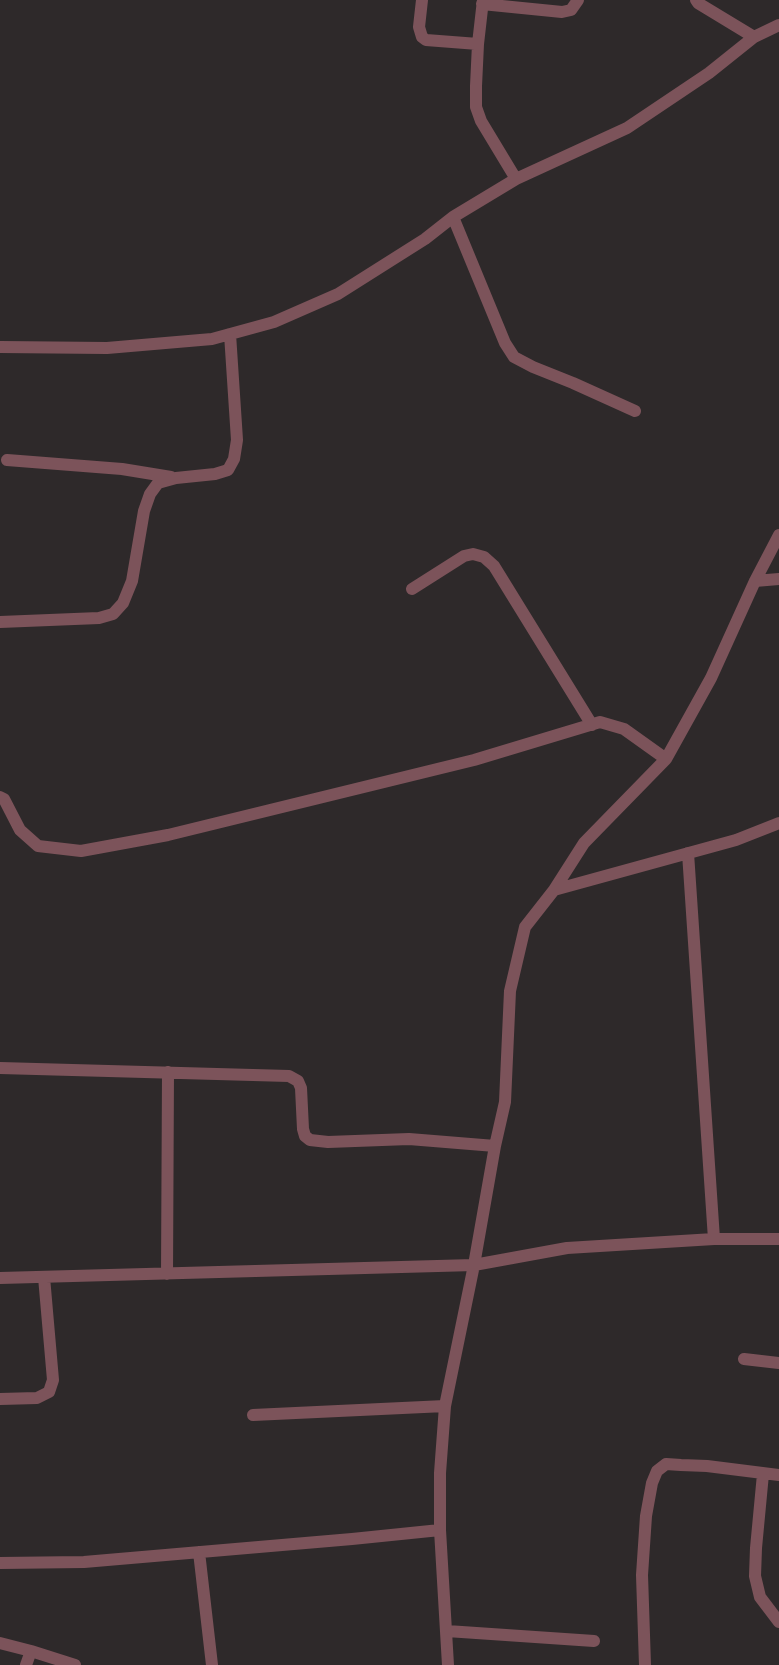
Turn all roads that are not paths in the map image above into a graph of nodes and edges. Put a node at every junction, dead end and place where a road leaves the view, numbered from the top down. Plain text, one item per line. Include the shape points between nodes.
1 (422, 0) edge
2 (578, 0) edge
3 (696, 0) edge
4 (483, 2) edge
5 (779, 25) edge
6 (754, 38) junction
7 (478, 44) junction
8 (516, 179) junction
9 (452, 217) junction
10 (230, 334) junction
11 (0, 346) edge
12 (634, 411) dead end
13 (8, 460) dead end
14 (176, 478) junction
15 (779, 535) edge
16 (779, 580) edge
17 (755, 581) junction
18 (412, 589) dead end
19 (0, 622) edge
20 (592, 725) junction
21 (666, 759) junction
22 (0, 797) edge
23 (779, 823) edge
24 (688, 853) junction
25 (554, 890) junction
26 (0, 1068) edge
27 (168, 1072) junction
28 (495, 1146) junction
29 (779, 1238) edge
30 (714, 1239) junction
31 (474, 1265) junction
32 (167, 1274) junction
33 (44, 1277) junction
34 (0, 1278) edge
35 (744, 1359) dead end
36 (779, 1363) edge
37 (0, 1399) edge
38 (445, 1406) junction
39 (253, 1415) dead end
40 (763, 1474) junction
41 (779, 1475) edge
42 (440, 1530) junction
43 (199, 1552) junction
44 (0, 1563) edge
45 (779, 1622) edge
46 (447, 1631) junction
47 (594, 1641) dead end
48 (0, 1643) edge
49 (31, 1650) junction
50 (26, 1665) edge
51 (76, 1665) edge
52 (212, 1665) edge
53 (448, 1665) edge
54 (645, 1665) edge

1 - 7 street via 422,37
2 - 4 street via 570,10 562,12
3 - 6 street
4 - 7 street
5 - 6 street
6 - 8 street via 709,74 627,128
7 - 8 street via 476,107
8 - 9 street
9 - 10 street via 426,240 338,294 274,322
9 - 12 street via 505,343 514,357
10 - 11 street via 212,339 108,348
10 - 14 street via 238,440 234,459 228,470 216,474
13 - 14 street via 122,469
14 - 19 street via 158,483 150,494 132,582 113,614 98,618
15 - 17 street
16 - 17 street
17 - 21 street via 712,678
18 - 20 street via 464,556 484,557 494,566
20 - 21 street via 600,722 624,729
20 - 22 street via 474,760 168,835 81,851 38,846 20,830
21 - 25 street via 584,844
23 - 24 street via 736,840
24 - 25 street
24 - 30 street
25 - 28 street via 525,927 510,991 505,1102
26 - 27 street
27 - 28 street via 289,1076 298,1081 300,1088 305,1136 316,1142 409,1139
27 - 32 street
28 - 31 street
29 - 30 street
30 - 31 street via 567,1248
31 - 32 street
31 - 38 street
32 - 33 street
33 - 34 street
33 - 37 street via 53,1380 49,1392 38,1398
35 - 36 street
38 - 39 street
38 - 42 street
40 - 41 street
40 - 45 street via 755,1576 760,1597
40 - 54 street via 666,1464 657,1471 646,1516 642,1574
42 - 43 street
42 - 46 street
43 - 44 street via 84,1562
43 - 52 street
46 - 47 street
46 - 53 street
48 - 49 street
49 - 50 street
49 - 51 street

